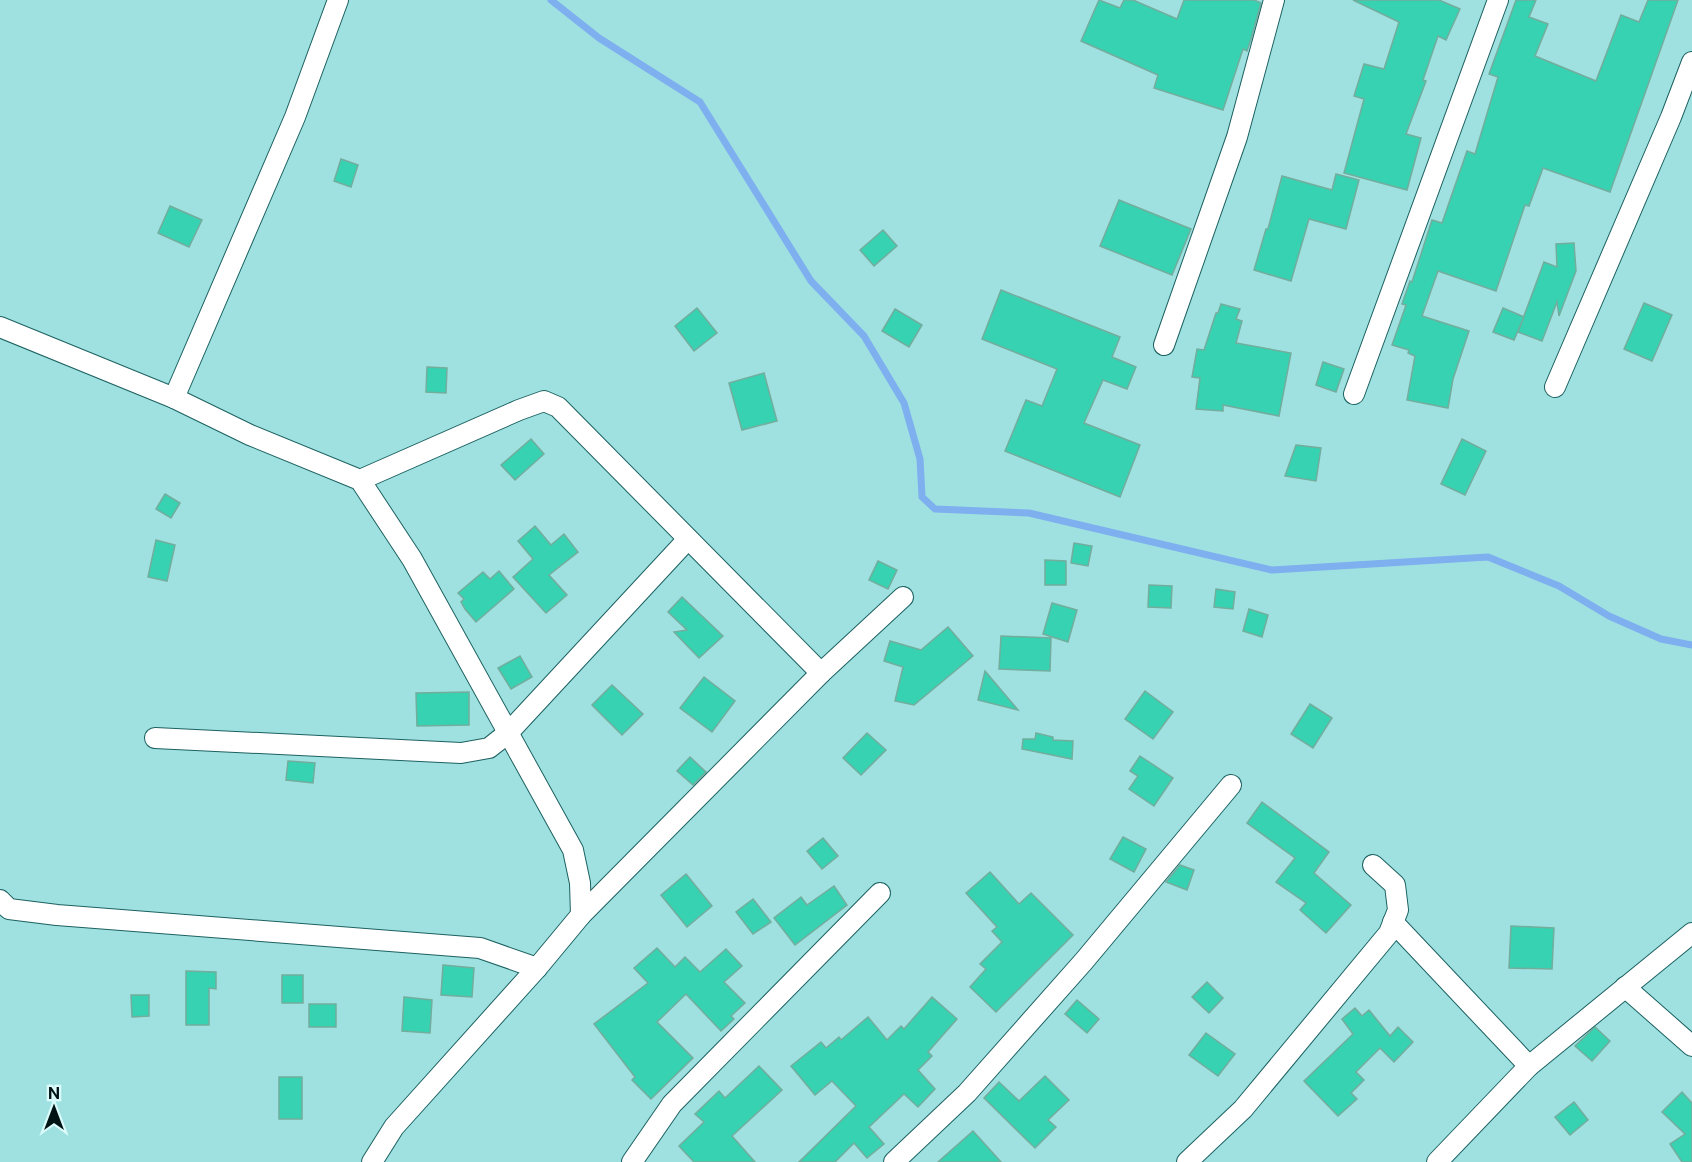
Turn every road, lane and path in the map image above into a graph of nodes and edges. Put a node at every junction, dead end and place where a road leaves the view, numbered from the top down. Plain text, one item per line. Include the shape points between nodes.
1 (338, 0) edge
2 (1274, 0) edge
3 (1498, 0) edge
4 (1692, 62) edge
5 (0, 327) edge
6 (1164, 345) dead end
7 (1555, 387) dead end
8 (1354, 394) dead end
9 (174, 398) junction
10 (360, 480) junction
11 (688, 539) junction
12 (903, 597) dead end
13 (821, 673) junction
14 (508, 733) junction
15 (155, 738) dead end
16 (1231, 785) dead end
17 (1373, 865) dead end
18 (880, 893) dead end
19 (0, 900) edge
20 (581, 915) junction
21 (1393, 922) junction
22 (1692, 933) edge
23 (537, 968) junction
24 (1625, 987) junction
25 (1692, 1046) edge
26 (1529, 1066) junction
27 (372, 1162) edge
28 (632, 1162) edge
29 (894, 1162) edge
30 (1187, 1162) edge
31 (1437, 1162) edge

1 - 9 street via 295,117
2 - 6 street via 1237,137
3 - 8 street
4 - 7 street
5 - 9 street
9 - 10 street via 250,435
10 - 11 street via 544,401 558,407
10 - 14 street via 412,559
11 - 13 street
11 - 14 street
12 - 13 street
13 - 20 street
14 - 15 street via 489,748 460,753
14 - 20 street via 573,850
16 - 29 street via 967,1093
17 - 21 street via 1395,885 1398,910
18 - 28 street via 672,1104
19 - 23 street via 9,909 57,915 480,948
20 - 23 street
21 - 26 street
21 - 30 street via 1389,933 1243,1108
22 - 24 street
23 - 27 street via 394,1127
24 - 25 street
24 - 26 street
26 - 31 street

